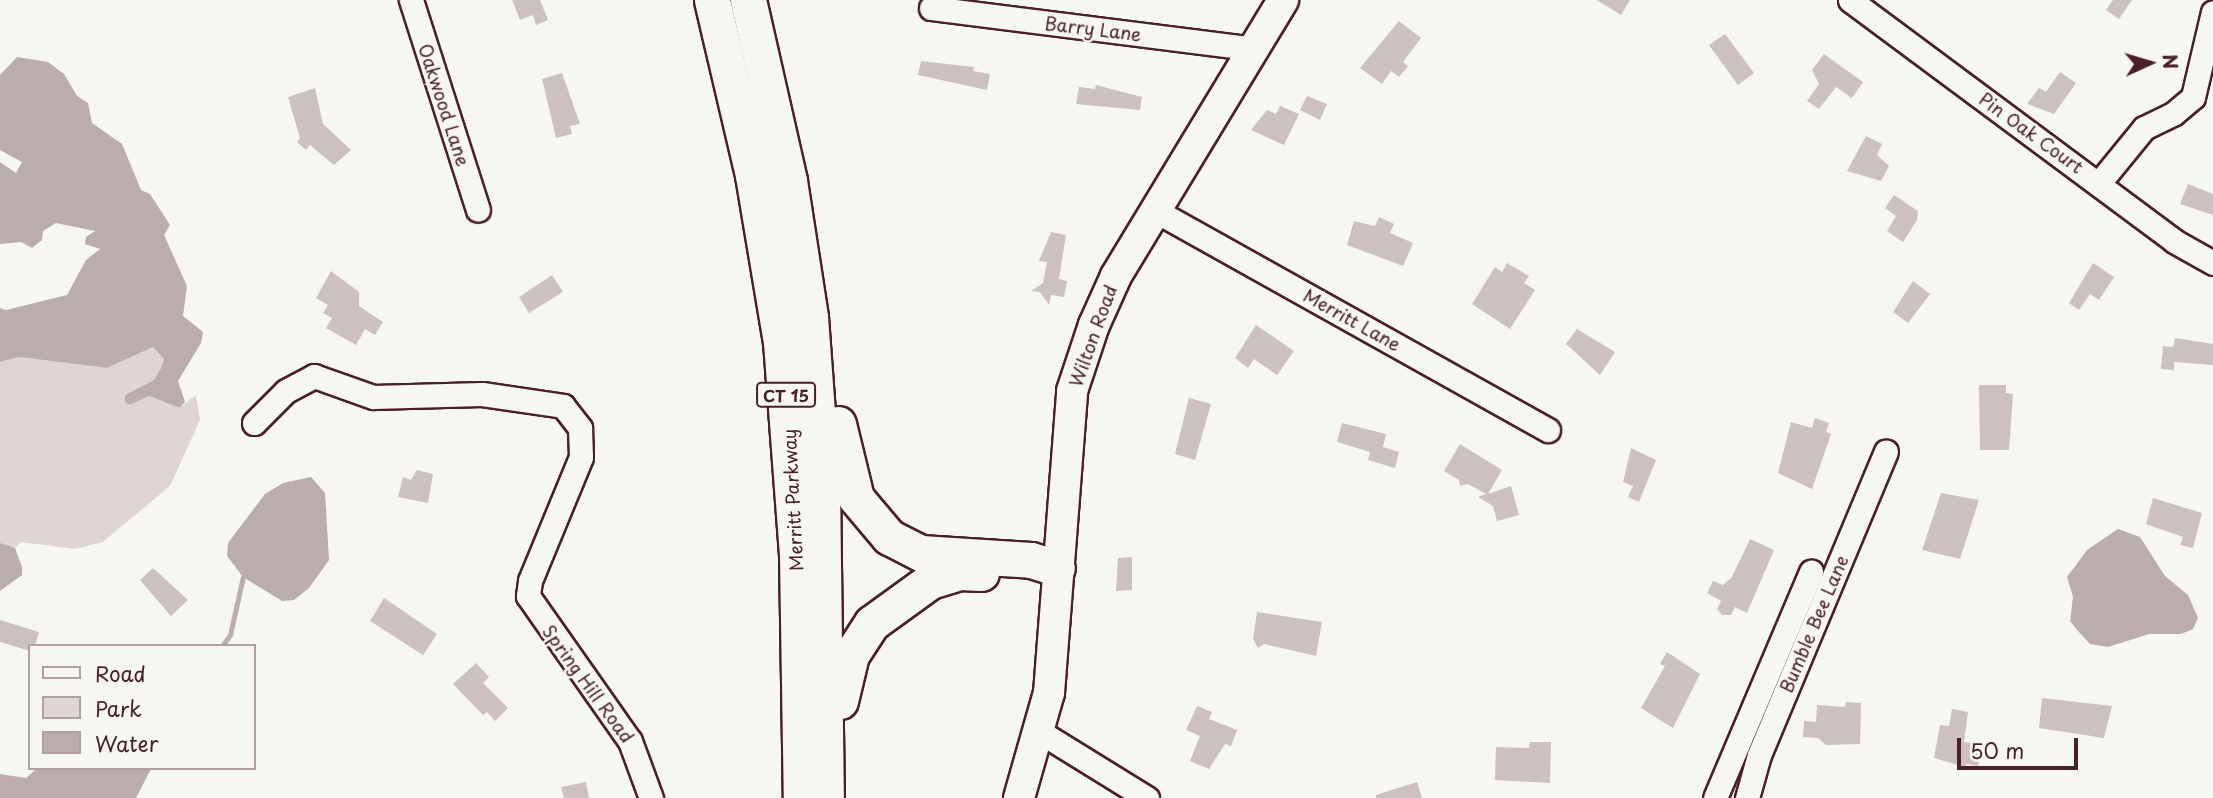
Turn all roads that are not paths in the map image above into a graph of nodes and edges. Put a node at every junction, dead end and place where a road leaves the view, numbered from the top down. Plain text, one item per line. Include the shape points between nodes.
1 (411, 0) edge
2 (712, 0) edge
3 (748, 0) edge
4 (1283, 0) edge
5 (1850, 0) edge
6 (931, 8) dead end
7 (2213, 12) edge
8 (1255, 49) junction
9 (770, 81) junction
10 (2099, 183) junction
11 (478, 211) dead end
12 (1156, 211) junction
13 (2213, 263) edge
14 (254, 423) dead end
15 (1548, 430) dead end
16 (1886, 452) dead end
17 (1057, 568) junction
18 (1811, 572) dead end
19 (1040, 732) junction
20 (651, 798) edge
21 (801, 798) edge
22 (828, 798) edge
23 (1019, 798) edge
24 (1147, 798) edge
25 (1715, 798) edge
26 (1747, 798) edge

1 - 11 street, Oakwood Lane
2 - 21 highway, Merritt Parkway / CT 15 via 753,175 781,342 797,542
3 - 9 highway, Merritt Parkway / CT 15
4 - 8 main road, Wilton Road
5 - 10 street, Pin Oak Court
6 - 8 street, Barry Lane
7 - 10 street via 2193,97 2173,114 2144,128
8 - 12 main road, Wilton Road
9 - 17 highway via 804,213 841,451 856,498 889,537 921,553 1031,560
9 - 22 highway, Merritt Parkway / CT 15 via 800,249 817,394
10 - 13 street, Pin Oak Court via 2174,241
12 - 15 street, Merritt Lane
12 - 17 main road, Wilton Road via 1110,288 1072,391
14 - 20 street, Spring Hill Road via 291,386 314,376 373,397 482,394 563,407 580,428 581,457 528,596 631,741
16 - 26 street, Bumble Bee Lane via 1759,755
17 - 19 main road, Wilton Road via 1049,693
17 - 22 highway via 1030,574 960,572 930,581 872,623 850,654
18 - 25 street
19 - 23 main road, Wilton Road
19 - 24 street

